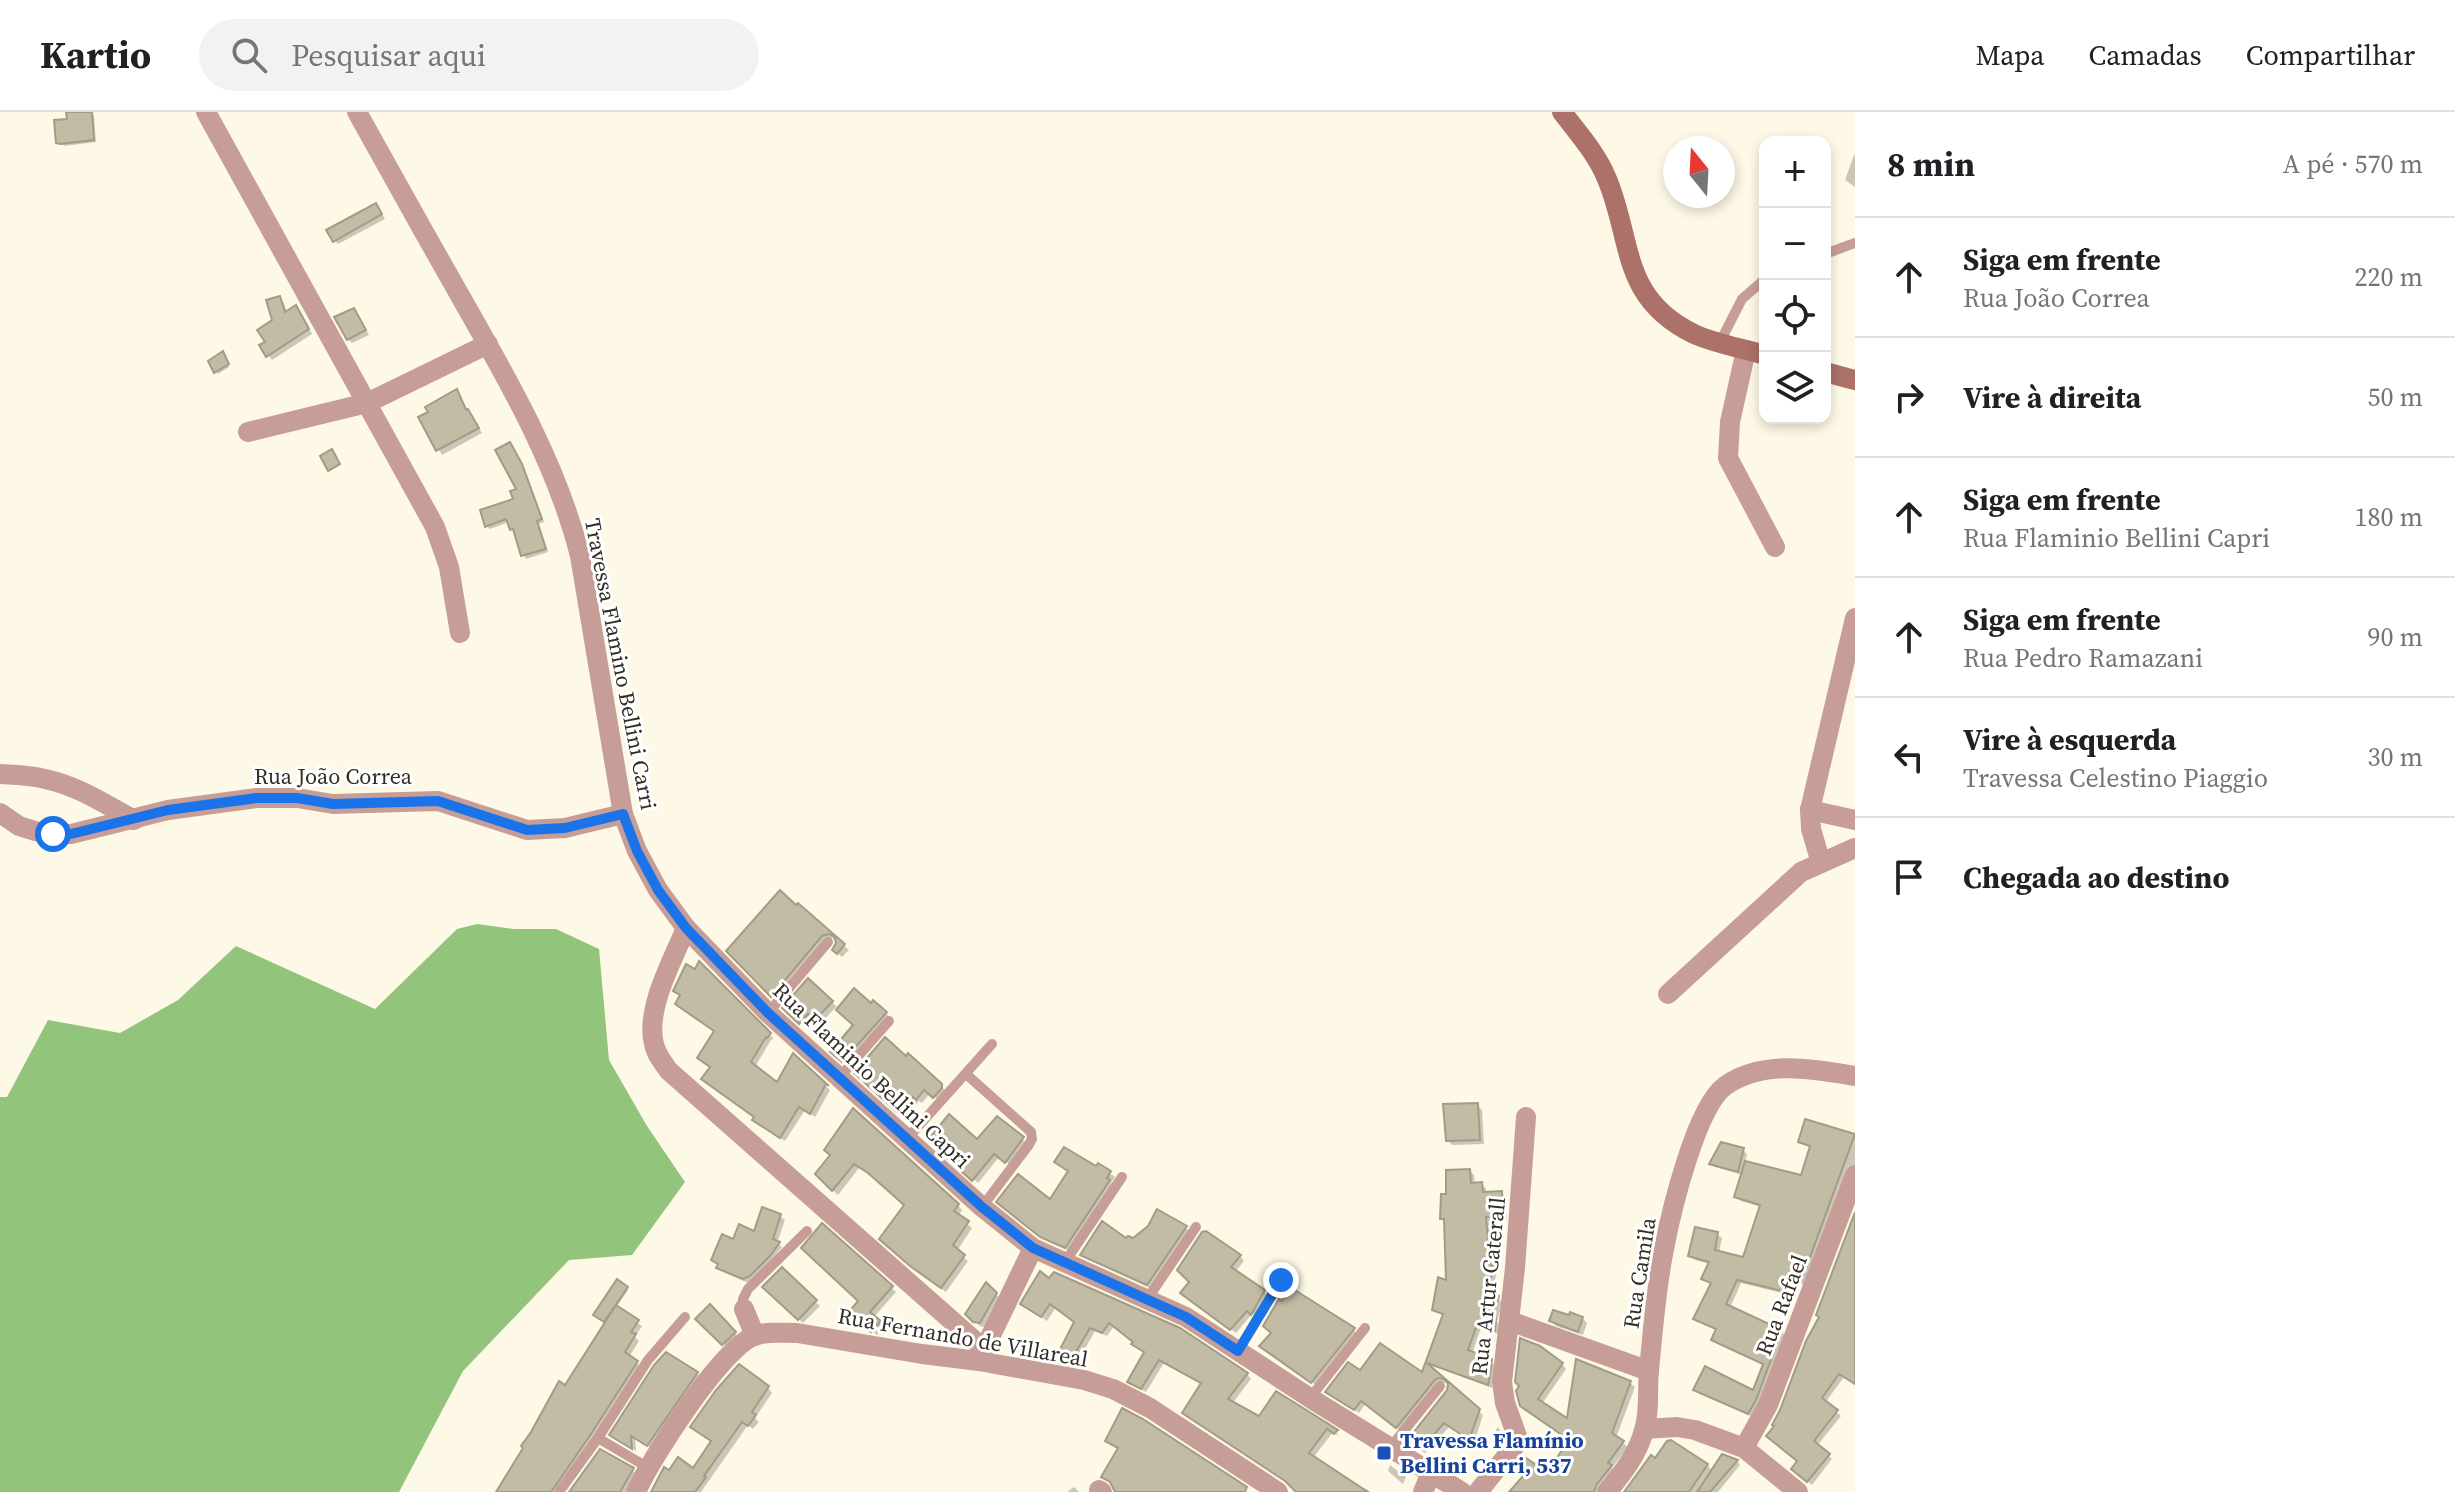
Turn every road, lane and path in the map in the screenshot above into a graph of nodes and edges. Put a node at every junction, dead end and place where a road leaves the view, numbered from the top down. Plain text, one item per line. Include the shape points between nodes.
1 (206, 112) edge
2 (357, 112) edge
3 (1562, 112) edge
4 (1855, 243) edge
5 (1831, 252) edge
6 (1764, 280) edge
7 (1720, 342) junction
8 (488, 344) junction
9 (1756, 352) edge
10 (1831, 374) edge
11 (1855, 380) edge
12 (367, 403) junction
13 (248, 432) dead end
14 (1775, 547) dead end
15 (1855, 618) edge
16 (460, 633) dead end
17 (0, 774) edge
18 (1810, 810) junction
19 (0, 813) edge
20 (623, 814) junction
21 (134, 820) junction
22 (1855, 820) edge
23 (1855, 848) edge
24 (1821, 863) junction
25 (686, 928) junction
26 (828, 942) dead end
27 (1668, 994) dead end
28 (768, 1013) junction
29 (889, 1021) dead end
30 (992, 1044) dead end
31 (966, 1074) junction
32 (1855, 1076) edge
33 (839, 1078) junction
34 (1526, 1117) dead end
35 (906, 1140) junction
36 (1855, 1175) edge
37 (1122, 1177) dead end
38 (982, 1207) junction
39 (1196, 1227) dead end
40 (807, 1231) dead end
41 (1033, 1248) junction
42 (1065, 1262) junction
43 (1281, 1280) dead end
44 (1148, 1298) junction
45 (744, 1309) joint
46 (685, 1317) dead end
47 (1510, 1321) junction
48 (1365, 1328) dead end
49 (755, 1336) junction
50 (1238, 1351) junction
51 (981, 1355) junction
52 (1649, 1371) junction
53 (1440, 1386) dead end
54 (1310, 1398) junction
55 (1645, 1429) junction
56 (598, 1438) junction
57 (1390, 1448) junction
58 (1744, 1448) junction
59 (647, 1467) junction
60 (1427, 1483) edge
61 (559, 1492) edge
62 (636, 1492) edge
63 (1278, 1492) edge
64 (1462, 1492) edge
65 (1478, 1492) edge
66 (1607, 1492) edge
67 (1798, 1492) edge

1 - 12 street
2 - 8 street, Travessa Flamino Bellini Carri
3 - 7 street via 1607,178 1638,283 1668,317 1694,334
4 - 5 lane
6 - 7 lane via 1742,299
7 - 9 street
8 - 12 street
8 - 20 street, Travessa Flamino Bellini Carri via 570,517
9 - 14 street via 1730,422 1728,458
10 - 11 street
12 - 13 street
12 - 16 street via 435,527 449,567
15 - 18 street
17 - 21 street via 63,784
18 - 22 street
18 - 24 street
19 - 21 street, Rua João Correa via 19,826 53,834
20 - 21 street, Rua João Correa via 565,828 527,830 438,801 333,804 257,798
20 - 25 street, Travessa Flamino Bellini Carri via 658,890
23 - 24 street
24 - 27 street via 1801,872
25 - 28 street, Rua Flaminio Bellini Capri
25 - 51 street via 655,1005 653,1043 660,1059
26 - 28 lane
28 - 33 street, Rua Flaminio Bellini Capri
29 - 33 lane
30 - 31 lane
31 - 35 lane
31 - 38 lane via 1031,1132 1032,1139
32 - 52 street, Rua Camila via 1782,1068 1724,1087 1706,1109 1664,1251
33 - 35 street, Rua Flaminio Bellini Capri
34 - 47 street, Rua Artur Caterall
35 - 38 street, Rua Flaminio Bellini Capri
36 - 58 street, Rua Rafael via 1768,1405
37 - 42 lane
38 - 41 street, Rua Flaminio Bellini Capri
39 - 44 lane
40 - 45 lane via 748,1289
41 - 42 street, Rua Flaminio Bellini Capri
41 - 51 street
42 - 44 street, Rua Flaminio Bellini Capri
43 - 50 lane
44 - 50 street, Rua Flaminio Bellini Capri
45 - 49 street
46 - 56 lane via 648,1360
47 - 52 street
47 - 65 street, Rua Artur Caterall via 1502,1393 1517,1443
48 - 54 lane
49 - 51 street, Rua Fernando de Villareal via 797,1333 922,1354
49 - 59 street via 714,1375
50 - 54 street, Rua Flaminio Bellini Capri
51 - 63 street, Rua Fernando de Villareal via 1113,1389
52 - 55 street, Rua Camila
53 - 57 lane
54 - 57 street, Rua Flaminio Bellini Capri
55 - 58 street via 1695,1430
55 - 66 street, Rua Camila via 1634,1455
56 - 59 lane
56 - 61 lane
57 - 60 street, Rua Flaminio Bellini Capri
58 - 67 street
59 - 62 street
60 - 64 street, Rua Flaminio Bellini Capri

